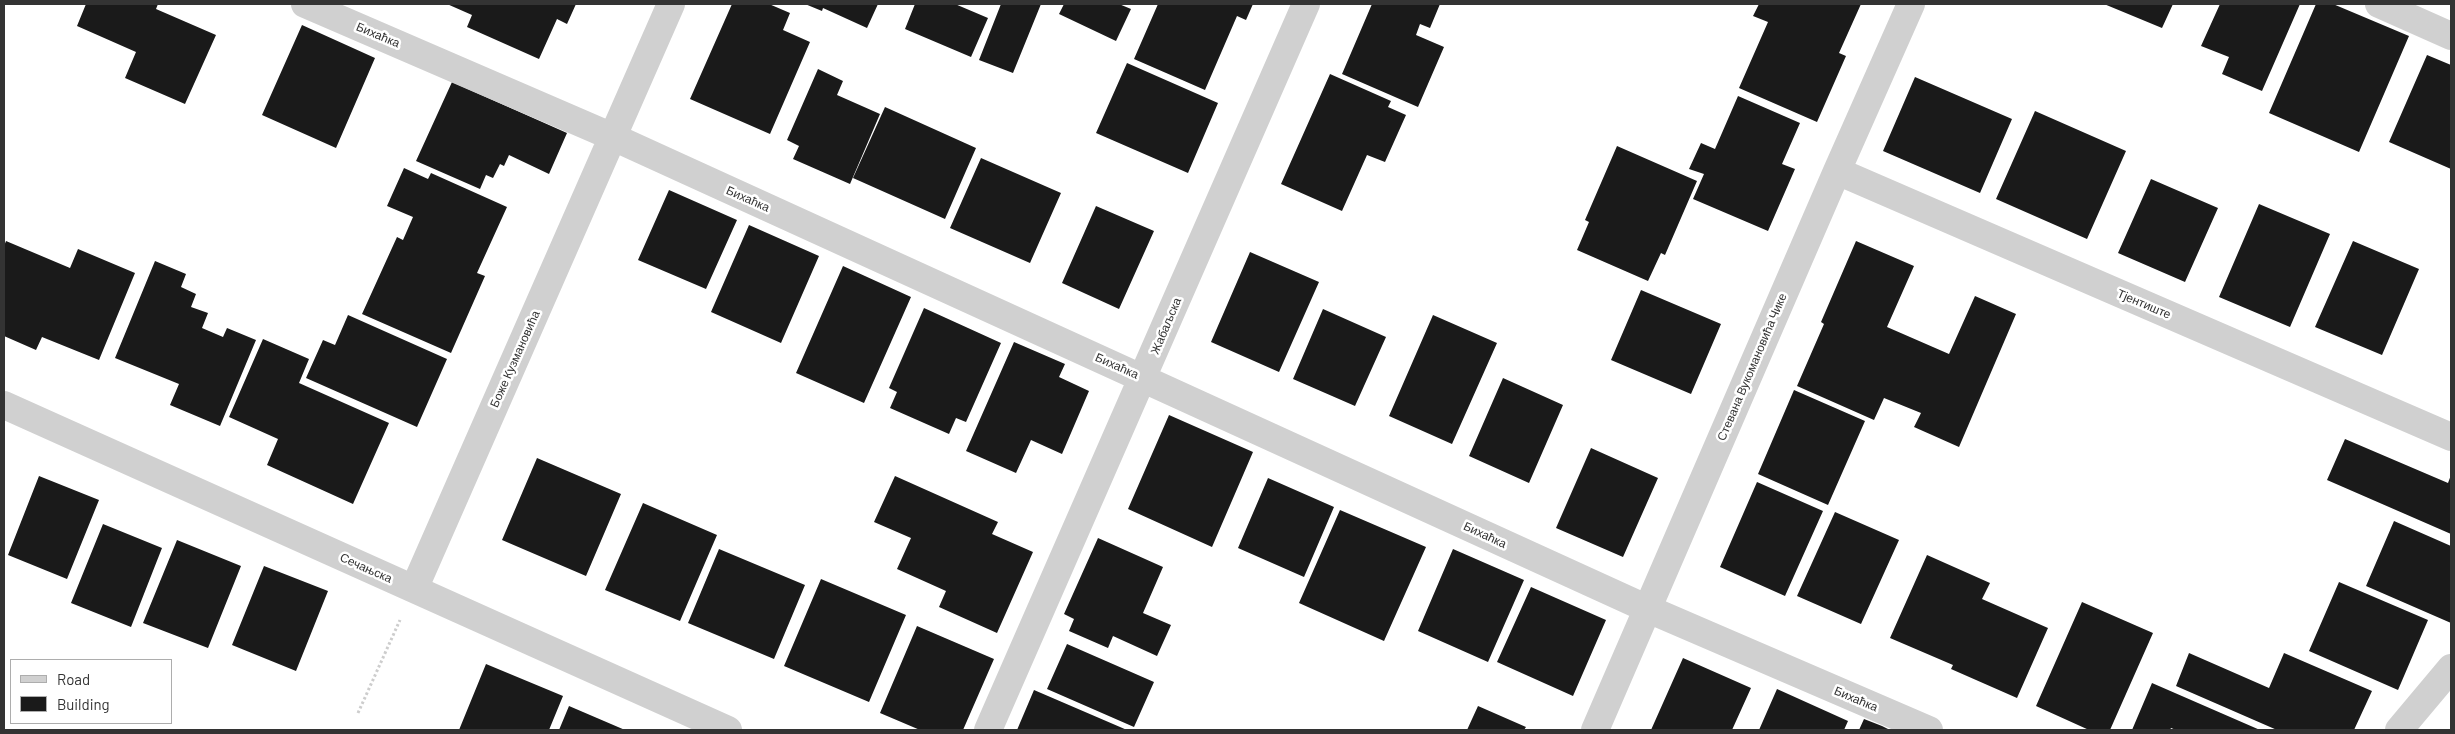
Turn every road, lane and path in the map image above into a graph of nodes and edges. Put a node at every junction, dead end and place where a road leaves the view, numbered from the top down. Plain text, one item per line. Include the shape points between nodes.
1 (305, 4) edge
2 (671, 4) edge
3 (1306, 4) edge
4 (1911, 4) edge
5 (2379, 4) edge
6 (2451, 36) edge
7 (612, 137) junction
8 (1837, 171) junction
9 (1144, 378) junction
10 (4, 405) edge
11 (2451, 437) edge
12 (414, 589) junction
13 (1648, 609) junction
14 (2451, 668) edge
15 (358, 713) dead end
16 (728, 730) edge
17 (988, 730) edge
18 (1595, 730) edge
19 (1928, 730) edge
20 (2399, 730) edge

1 - 7 street, Бихаћка
2 - 7 street, Боже Кузмановића
3 - 9 street, Жабаљска
4 - 8 street, Стевана Вукомановића Чике
5 - 6 street
7 - 9 street, Бихаћка
7 - 12 street, Боже Кузмановића
8 - 11 street, Тјентиште
8 - 13 street, Стевана Вукомановића Чике
9 - 13 street, Бихаћка
9 - 17 street, Жабаљска
10 - 12 street, Сечањска
12 - 15 path
12 - 16 street, Сечањска
13 - 18 street, Стевана Вукомановића Чике
13 - 19 street, Бихаћка
14 - 20 street

